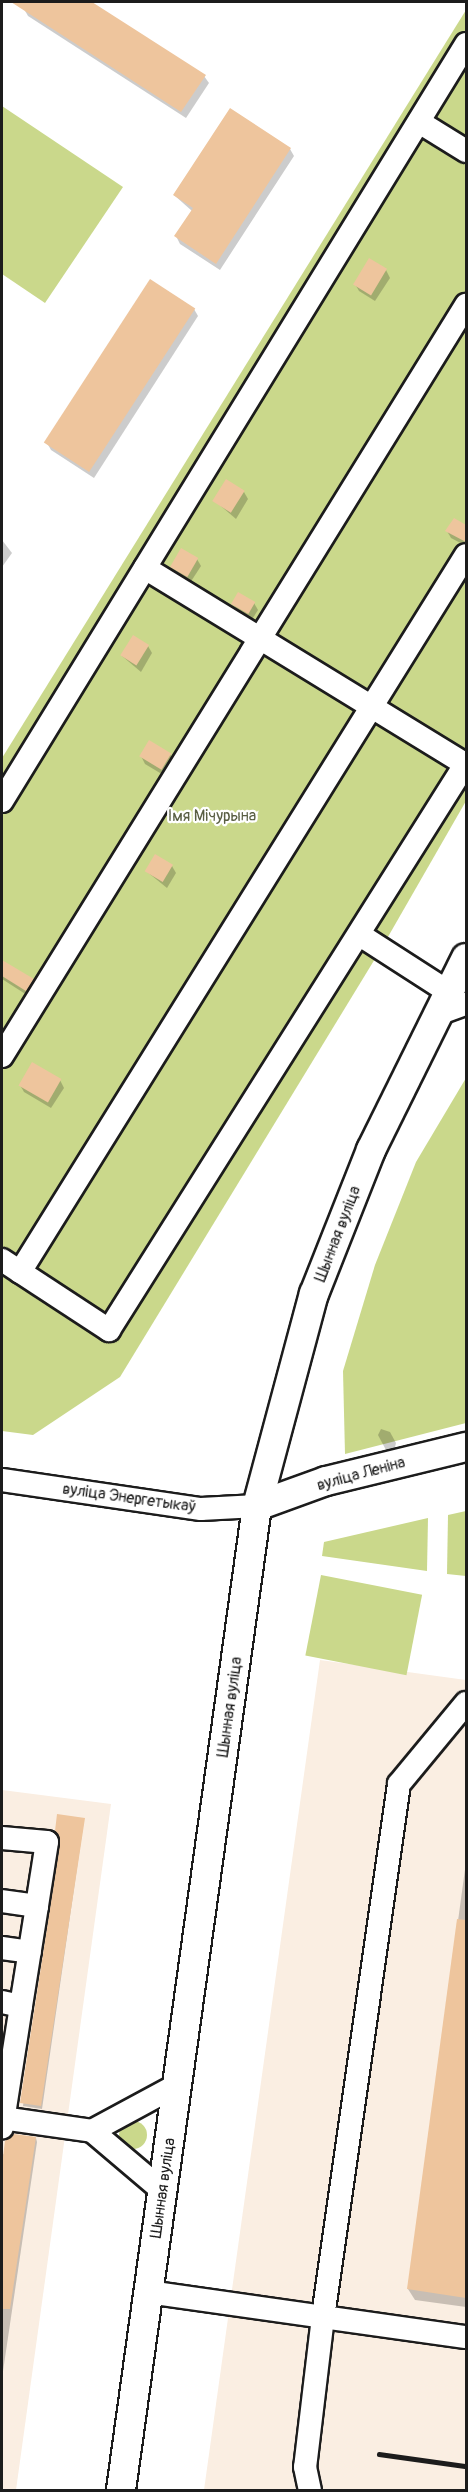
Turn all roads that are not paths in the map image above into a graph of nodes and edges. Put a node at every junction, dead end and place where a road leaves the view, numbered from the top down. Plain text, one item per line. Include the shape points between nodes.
1 (466, 44) edge
2 (419, 122) junction
3 (466, 151) edge
4 (466, 305) edge
5 (466, 555) edge
6 (144, 568) junction
7 (260, 639) junction
8 (372, 707) junction
9 (466, 763) edge
10 (2, 801) edge
11 (360, 935) junction
12 (466, 958) edge
13 (450, 1004) edge
14 (2, 1056) edge
15 (11, 1266) edge
16 (466, 1447) edge
17 (2, 1480) edge
18 (257, 1506) junction
19 (466, 1703) edge
20 (2, 1838) edge
21 (2, 1901) edge
22 (38, 1906) junction
23 (2, 1948) edge
24 (30, 1952) junction
25 (11, 2004) edge
26 (7, 2062) edge
27 (177, 2085) junction
28 (2, 2121) edge
29 (92, 2131) junction
30 (163, 2191) junction
31 (148, 2292) junction
32 (323, 2317) junction
33 (466, 2337) edge
34 (121, 2490) edge
35 (310, 2490) edge

1 - 2 street
2 - 3 street
2 - 6 street
4 - 7 street
5 - 8 street
6 - 7 street
6 - 10 street
7 - 8 street
7 - 14 street
8 - 9 street
8 - 15 street
9 - 11 street
11 - 13 street
11 - 15 street via 109,1330
12 - 13 main road, Шынная вуліца
13 - 18 main road, Шынная вуліца via 371,1150 315,1294
16 - 18 main road, вуліца Леніна via 326,1481
17 - 18 street, вуліца Энергетыкаў via 201,1509
18 - 27 main road, Шынная вуліца
19 - 32 street via 399,1784
20 - 22 street via 47,1842
21 - 22 street
22 - 24 street
23 - 24 street
24 - 25 street
25 - 26 street
26 - 28 street
27 - 29 street
27 - 30 main road, Шынная вуліца
28 - 29 street
29 - 30 street
30 - 31 main road, Шынная вуліца
31 - 32 street
31 - 34 main road, Шынная вуліца
32 - 33 street
32 - 35 street via 305,2467

